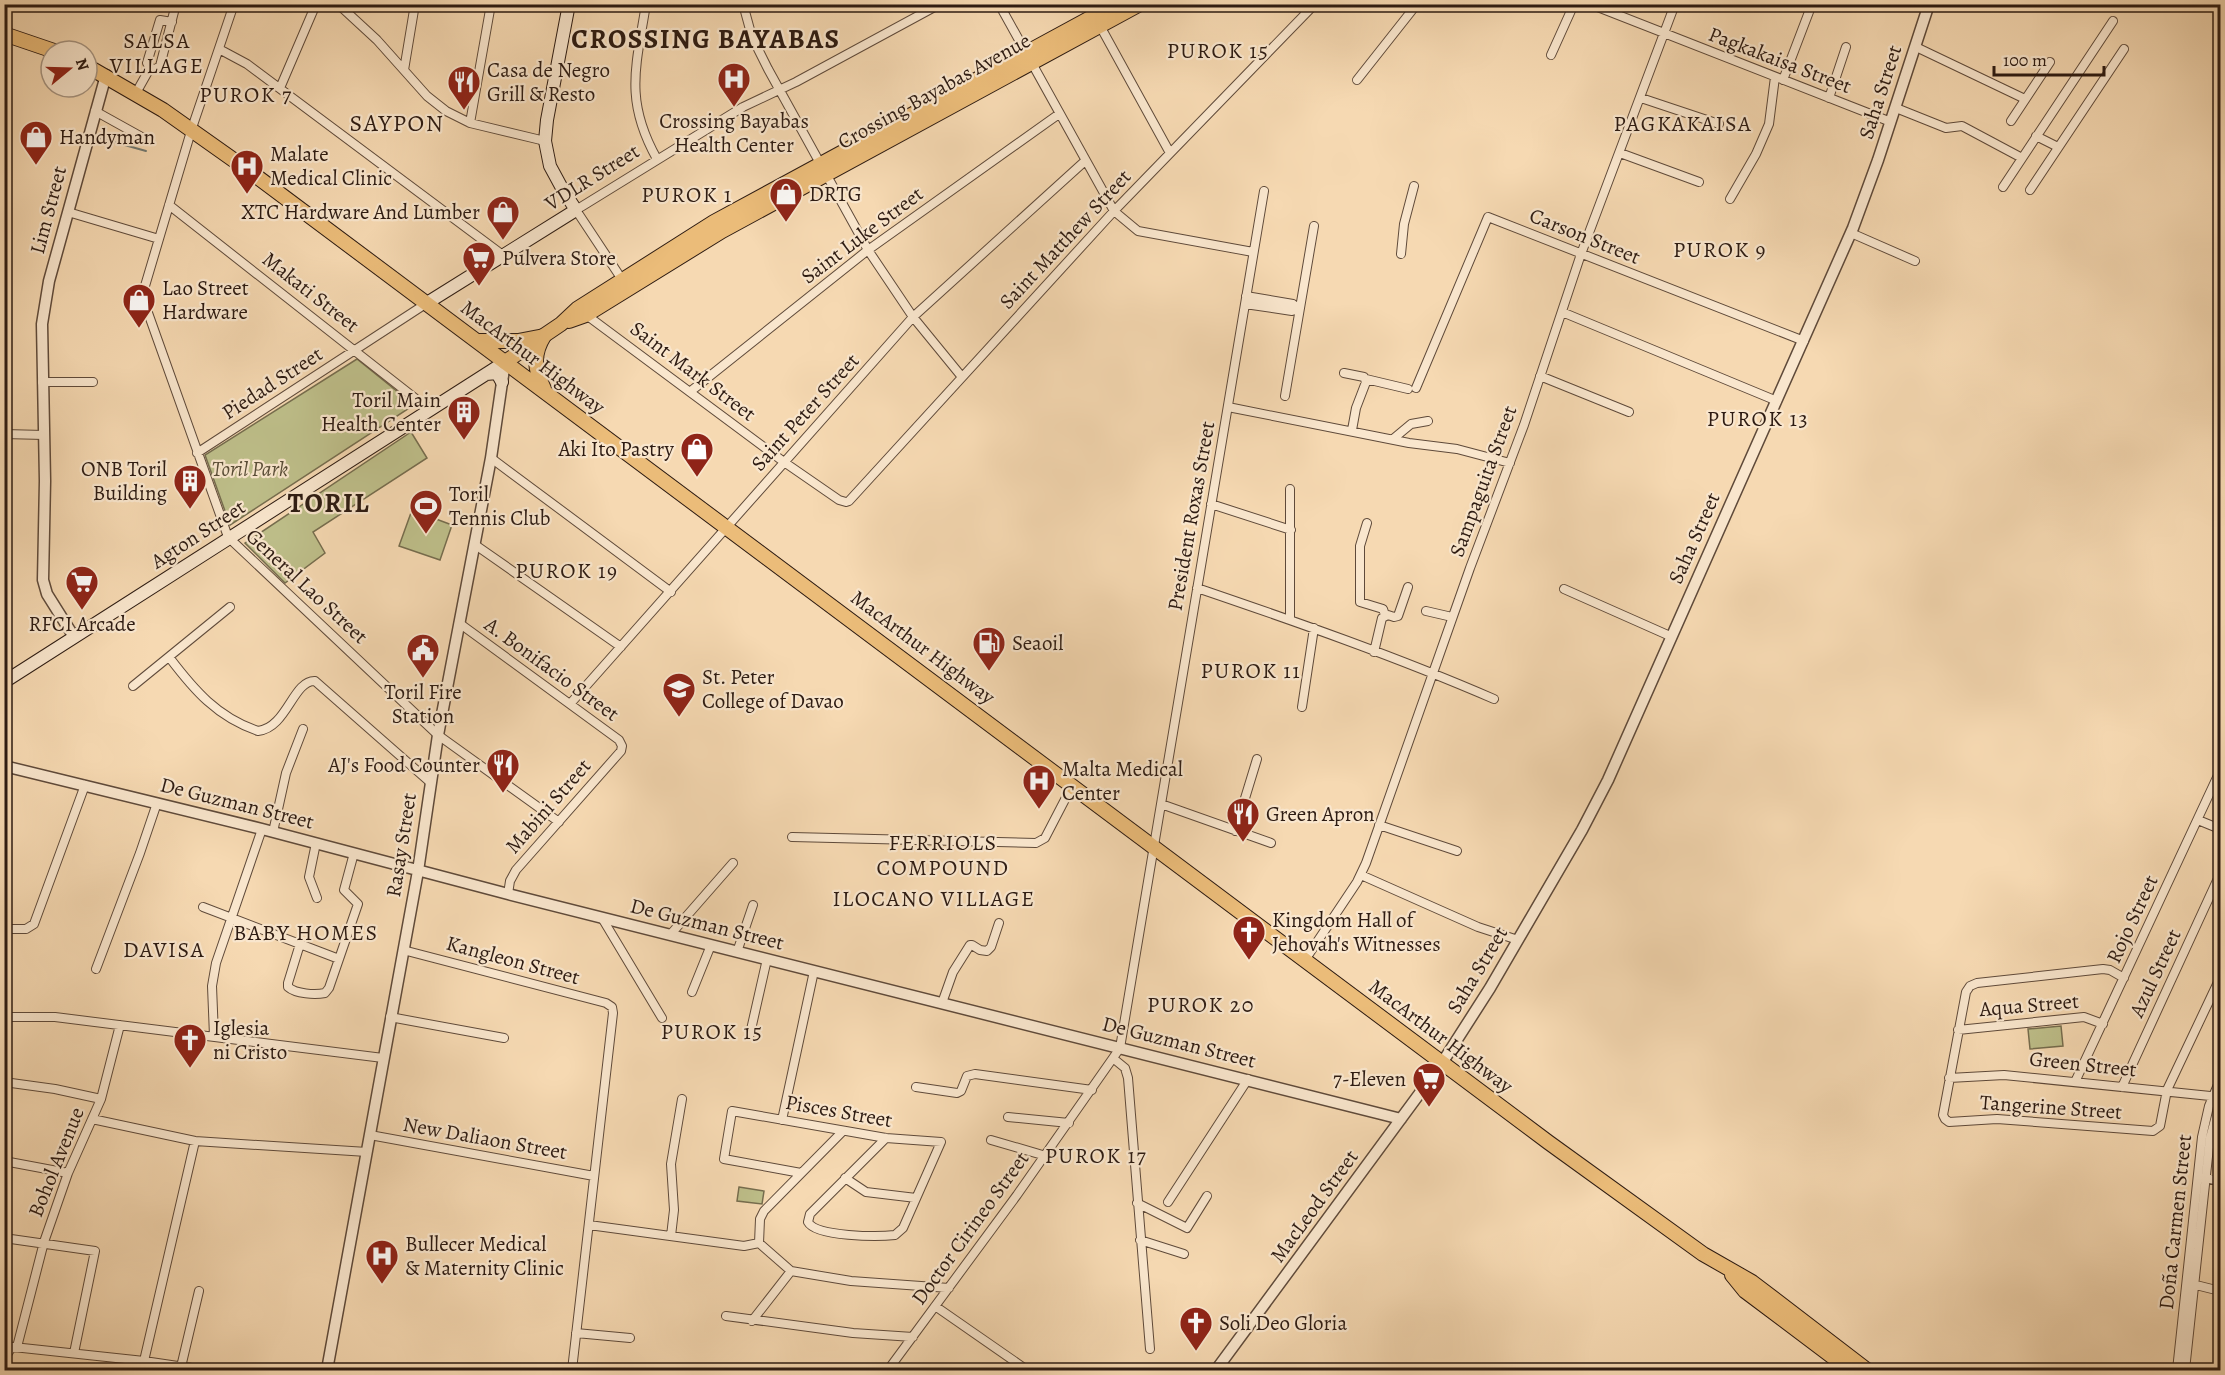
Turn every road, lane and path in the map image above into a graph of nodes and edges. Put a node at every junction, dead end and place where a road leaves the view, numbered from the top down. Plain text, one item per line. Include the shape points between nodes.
1 (176, 4) edge
2 (234, 4) edge
3 (316, 4) edge
4 (338, 4) edge
5 (415, 4) edge
6 (491, 4) edge
7 (569, 4) edge
8 (646, 4) edge
9 (743, 4) edge
10 (940, 4) edge
11 (999, 4) edge
12 (1116, 4) edge
13 (1140, 4) edge
14 (1300, 4) edge
15 (1315, 4) edge
16 (1418, 4) edge
17 (1574, 4) edge
18 (1590, 4) edge
19 (1675, 4) edge
20 (1812, 4) edge
21 (1929, 4) edge
22 (1604, 7) edge
23 (1306, 13) junction
24 (1097, 21) junction
25 (2113, 21) dead end
26 (172, 22) junction
27 (4, 34) edge
28 (1664, 35) junction
29 (39, 46) edge
30 (1846, 47) dead end
31 (1916, 47) junction
32 (219, 49) junction
33 (2124, 49) dead end
34 (1551, 55) dead end
35 (1027, 57) junction
36 (2050, 62) dead end
37 (150, 68) junction
38 (404, 70) junction
39 (99, 72) edge
40 (106, 75) junction
41 (1779, 79) junction
42 (1357, 80) dead end
43 (280, 88) junction
44 (779, 90) junction
45 (136, 93) junction
46 (1641, 98) junction
47 (1829, 98) junction
48 (2025, 99) junction
49 (1896, 108) junction
50 (95, 111) junction
51 (1059, 114) junction
52 (2011, 121) dead end
53 (1891, 122) junction
54 (470, 123) junction
55 (1719, 124) dead end
56 (192, 128) junction
57 (2036, 136) junction
58 (149, 141) dead end
59 (545, 141) junction
60 (2058, 147) junction
61 (1170, 153) junction
62 (1620, 153) junction
63 (2022, 158) junction
64 (657, 159) junction
65 (1085, 161) junction
66 (823, 169) junction
67 (1700, 182) dead end
68 (1414, 186) dead end
69 (2003, 187) dead end
70 (2030, 190) dead end
71 (1264, 191) dead end
72 (1730, 199) dead end
73 (169, 205) junction
74 (576, 210) junction
75 (68, 212) junction
76 (1114, 212) junction
77 (1314, 226) dead end
78 (1851, 233) junction
79 (159, 239) junction
80 (868, 250) junction
81 (1253, 252) junction
82 (1401, 254) dead end
83 (1581, 254) junction
84 (504, 256) junction
85 (1915, 261) dead end
86 (625, 284) junction
87 (1246, 300) junction
88 (427, 303) junction
89 (1299, 309) junction
90 (582, 312) junction
91 (1562, 312) junction
92 (913, 317) junction
93 (543, 336) junction
94 (1804, 341) junction
95 (478, 342) junction
96 (356, 350) junction
97 (505, 362) junction
98 (1344, 373) dead end
99 (486, 374) junction
100 (1540, 376) junction
101 (962, 377) junction
102 (1366, 379) junction
103 (42, 382) junction
104 (93, 382) dead end
105 (502, 382) junction
106 (544, 391) junction
107 (691, 391) junction
108 (1285, 396) dead end
109 (1777, 401) junction
110 (1228, 407) junction
111 (430, 410) junction
112 (1629, 412) dead end
113 (1428, 421) dead end
114 (1352, 430) junction
115 (4, 434) edge
116 (44, 435) junction
117 (1393, 440) junction
118 (197, 453) junction
119 (490, 458) junction
120 (784, 462) junction
121 (1510, 463) junction
122 (1290, 489) dead end
123 (846, 502) joint
124 (1211, 504) junction
125 (1367, 523) dead end
126 (727, 528) junction
127 (1291, 530) junction
128 (228, 537) junction
129 (474, 544) junction
130 (1408, 587) dead end
131 (1197, 588) junction
132 (1564, 589) dead end
133 (671, 592) junction
134 (230, 608) dead end
135 (1426, 611) dead end
136 (1385, 615) junction
137 (1452, 617) junction
138 (1290, 619) junction
139 (459, 623) junction
140 (1314, 628) junction
141 (1670, 636) dead end
142 (74, 638) junction
143 (621, 647) junction
144 (1374, 652) junction
145 (169, 657) junction
146 (1432, 672) junction
147 (4, 682) edge
148 (133, 687) dead end
149 (1494, 699) dead end
150 (570, 704) junction
151 (1302, 707) dead end
152 (303, 729) dead end
153 (438, 735) junction
154 (622, 746) joint
155 (1257, 759) dead end
156 (4, 766) edge
157 (2220, 771) edge
158 (431, 783) junction
159 (85, 785) junction
160 (1072, 786) junction
161 (157, 803) junction
162 (1161, 804) junction
163 (2198, 820) junction
164 (559, 822) junction
165 (1379, 825) junction
166 (2220, 829) edge
167 (268, 830) junction
168 (1235, 831) junction
169 (792, 837) dead end
170 (316, 843) junction
171 (1271, 843) dead end
172 (1154, 848) junction
173 (1456, 851) dead end
174 (354, 853) junction
175 (733, 863) dead end
176 (418, 871) junction
177 (2220, 874) edge
178 (1361, 875) junction
179 (508, 894) junction
180 (317, 898) dead end
181 (753, 904) dead end
182 (203, 907) dead end
183 (232, 918) junction
184 (602, 918) junction
185 (999, 923) dead end
186 (4, 929) edge
187 (670, 934) junction
188 (1518, 940) junction
189 (300, 944) junction
190 (711, 945) junction
191 (403, 950) junction
192 (737, 952) junction
193 (339, 959) junction
194 (768, 959) junction
195 (1305, 960) junction
196 (96, 969) dead end
197 (814, 971) junction
198 (2124, 978) junction
199 (2220, 978) edge
200 (692, 992) dead end
201 (942, 1003) junction
202 (4, 1017) edge
203 (390, 1017) junction
204 (662, 1018) dead end
205 (2103, 1024) junction
206 (120, 1025) junction
207 (1958, 1030) junction
208 (750, 1034) dead end
209 (214, 1036) junction
210 (504, 1038) dead end
211 (1120, 1048) junction
212 (383, 1058) junction
213 (1114, 1059) junction
214 (1442, 1063) junction
215 (1949, 1078) junction
216 (1248, 1079) junction
217 (2220, 1080) edge
218 (4, 1082) edge
219 (2075, 1082) junction
220 (2122, 1086) junction
221 (916, 1087) dead end
222 (1092, 1090) junction
223 (2167, 1090) junction
224 (2218, 1098) edge
225 (101, 1099) junction
226 (682, 1099) dead end
227 (1008, 1117) dead end
228 (92, 1119) junction
229 (1401, 1119) junction
230 (782, 1120) junction
231 (1069, 1123) junction
232 (843, 1131) junction
233 (370, 1135) junction
234 (886, 1138) junction
235 (991, 1140) dead end
236 (195, 1141) junction
237 (367, 1152) junction
238 (1046, 1155) junction
239 (4, 1161) edge
240 (68, 1173) junction
241 (801, 1173) junction
242 (594, 1176) junction
243 (845, 1178) junction
244 (2201, 1178) junction
245 (2220, 1181) edge
246 (1207, 1196) dead end
247 (916, 1198) junction
248 (1168, 1202) dead end
249 (1137, 1203) junction
250 (589, 1225) junction
251 (671, 1236) junction
252 (4, 1238) edge
253 (1140, 1240) junction
254 (44, 1242) junction
255 (759, 1243) junction
256 (1184, 1254) dead end
257 (1729, 1270) junction
258 (791, 1271) junction
259 (2190, 1284) junction
260 (949, 1288) junction
261 (199, 1291) dead end
262 (2220, 1291) edge
263 (935, 1306) junction
264 (726, 1316) dead end
265 (752, 1321) junction
266 (576, 1333) junction
267 (913, 1337) junction
268 (630, 1338) dead end
269 (11, 1347) edge
270 (1150, 1349) dead end
271 (74, 1353) junction
272 (4, 1359) edge
273 (144, 1361) junction
274 (181, 1367) junction
275 (205, 1371) edge
276 (327, 1371) edge
277 (572, 1371) edge
278 (888, 1371) edge
279 (1027, 1371) edge
280 (1216, 1371) edge
281 (1850, 1371) edge
282 (1866, 1371) edge
283 (2177, 1371) edge
284 (2186, 1371) edge

1 - 26 street
2 - 32 street, General Lao Street
3 - 43 street
4 - 38 street
5 - 38 street
6 - 54 street
7 - 59 main road
8 - 64 street via 634,98
9 - 44 street via 752,37
10 - 44 street, VDLR Street
11 - 35 street
12 - 24 main road, Crossing Bayabas Avenue
13 - 24 main road, Crossing Bayabas Avenue
14 - 23 street
15 - 23 street, Saint Matthew Street
16 - 42 street
17 - 34 street
18 - 22 street, Pagkakaisa Street
19 - 28 street, Sampaguita Street
20 - 41 street
21 - 31 street, Saha Street
22 - 28 street, Pagkakaisa Street
23 - 61 street, Saint Matthew Street
24 - 35 main road, Crossing Bayabas Avenue
24 - 61 street
25 - 57 street
26 - 37 street via 160,66
26 - 37 street via 160,20 147,63
27 - 29 main road
28 - 41 street, Pagkakaisa Street
28 - 46 street, Sampaguita Street
30 - 47 street
31 - 48 street
31 - 49 street, Saha Street
32 - 43 street
32 - 56 street, General Lao Street
33 - 60 street
35 - 51 street
35 - 66 main road, Crossing Bayabas Avenue
36 - 48 street
37 - 45 street
38 - 54 street via 436,103
39 - 40 main road, MacArthur Highway
40 - 45 main road, MacArthur Highway
40 - 50 street, Lim Street
41 - 47 street, Pagkakaisa Street
41 - 72 street via 1769,124
43 - 84 street
44 - 64 street, VDLR Street
44 - 66 street
45 - 56 main road, MacArthur Highway
46 - 55 street
46 - 62 street, Sampaguita Street
47 - 53 street, Pagkakaisa Street
48 - 52 street
49 - 53 street, Saha Street
49 - 63 street via 1946,128 1962,126
50 - 58 street
50 - 75 street, Lim Street
51 - 65 street
51 - 80 street, Saint Luke Street
53 - 78 street, Saha Street
54 - 59 street
56 - 73 street, General Lao Street
56 - 88 main road, MacArthur Highway
57 - 60 street
57 - 63 street
59 - 74 main road via 550,166
60 - 70 street
61 - 76 street, Saint Matthew Street
62 - 67 street
62 - 83 street, Sampaguita Street
63 - 69 street
64 - 74 street, VDLR Street
65 - 76 street
65 - 92 street, Saint Peter Street
66 - 80 street
66 - 86 main road, Crossing Bayabas Avenue via 714,222
68 - 82 street
71 - 81 street, President Roxas Street
73 - 79 street, General Lao Street
73 - 96 street, Makati Street
74 - 84 main road, VDLR Street
74 - 86 street
75 - 79 street
75 - 103 street, Lim Street via 47,288 42,324
76 - 81 street via 1138,231
76 - 101 street, Saint Matthew Street
77 - 89 street
78 - 85 street
78 - 94 street, Saha Street
79 - 118 street, General Lao Street via 142,296
80 - 92 street
80 - 107 street, Saint Luke Street
81 - 87 street, President Roxas Street
83 - 91 street, Sampaguita Street
83 - 94 street, Carson Street
83 - 102 street, Carson Street via 1488,217 1412,388
84 - 88 main road, VDLR Street
86 - 90 main road, Crossing Bayabas Avenue
87 - 89 street via 1292,311
87 - 110 street, President Roxas Street
88 - 95 main road, MacArthur Highway
88 - 96 street, Piedad Street
89 - 108 street
90 - 93 main road, Crossing Bayabas Avenue
90 - 107 street, Saint Mark Street
91 - 100 street, Sampaguita Street
91 - 109 street
92 - 101 street
92 - 120 street, Saint Peter Street
93 - 95 main road
93 - 97 main road, Crossing Bayabas Avenue
93 - 106 main road via 535,358
94 - 109 street, Saha Street
95 - 97 main road, MacArthur Highway
96 - 111 street, Makati Street
96 - 118 street, Piedad Street
97 - 99 main road, Agton Street
97 - 105 street, Rasay Street
97 - 106 main road, MacArthur Highway
98 - 102 street
99 - 105 main road via 497,374
99 - 111 main road, Agton Street
100 - 112 street
100 - 121 street, Sampaguita Street
101 - 123 street, Saint Matthew Street via 853,499
102 - 114 street
103 - 104 street
103 - 116 street, Lim Street
105 - 119 street, Rasay Street
106 - 126 main road, MacArthur Highway
107 - 120 street, Saint Mark Street
109 - 188 street, Saha Street via 1596,805
110 - 114 street
110 - 124 street, President Roxas Street
111 - 128 main road, Agton Street
113 - 117 street via 1411,424
114 - 117 street
115 - 116 street
116 - 142 street, Lim Street via 43,580
117 - 121 street via 1457,449
118 - 128 street, General Lao Street
119 - 129 street, Rasay Street
119 - 133 street
120 - 123 street, Saint Mark Street
120 - 126 street, Saint Peter Street
121 - 137 street, Sampaguita Street
122 - 127 street
124 - 127 street
124 - 131 street, President Roxas Street
125 - 136 street via 1360,546 1360,602 1383,609
126 - 133 street, Saint Peter Street
126 - 160 main road, MacArthur Highway
127 - 138 street
128 - 142 main road, Agton Street
128 - 153 street, General Lao Street
129 - 139 street, Rasay Street
129 - 143 street
130 - 136 street via 1398,616
131 - 138 street
131 - 162 street, President Roxas Street
132 - 141 street
133 - 143 street, Saint Peter Street
134 - 145 street
135 - 137 street
136 - 144 street
137 - 146 street, Sampaguita Street
138 - 140 street
139 - 150 street, A. Bonifacio Street
139 - 153 street, Rasay Street
140 - 144 street
140 - 151 street
142 - 147 main road, Agton Street
143 - 150 street, Saint Peter Street
144 - 146 street
145 - 148 street
145 - 158 street via 209,704 258,731 275,723 302,686 315,681
146 - 149 street
146 - 165 street, Sampaguita Street
150 - 154 street, A. Bonifacio Street
152 - 167 street
153 - 158 street, Rasay Street
153 - 164 street, General Lao Street
154 - 164 street, Mabini Street
155 - 168 street
156 - 159 street, De Guzman Street
157 - 163 street, Rojo Street
158 - 176 street, Rasay Street
159 - 161 street, De Guzman Street
159 - 186 street via 36,920 30,928
160 - 169 street via 1045,838 1036,843
160 - 172 main road, MacArthur Highway
161 - 167 street, De Guzman Street
161 - 196 street
162 - 168 street
162 - 172 street, President Roxas Street
163 - 166 street
163 - 198 street, Rojo Street
164 - 179 street, Mabini Street via 516,870
165 - 173 street
165 - 178 street, Sampaguita Street
167 - 170 street, De Guzman Street
167 - 183 street
168 - 171 street
170 - 174 street, De Guzman Street
170 - 180 street via 309,877
172 - 195 main road, MacArthur Highway
172 - 211 street, President Roxas Street
174 - 176 street, De Guzman Street
174 - 193 street via 344,890 358,904
175 - 187 street
176 - 179 street, De Guzman Street
176 - 191 street, Rasay Street
177 - 220 street, Azul Street
178 - 188 street via 1478,927
178 - 195 street, Sampaguita Street
179 - 184 street, De Guzman Street
181 - 192 street
182 - 183 street
183 - 189 street
183 - 209 street via 212,986
184 - 187 street, De Guzman Street
184 - 204 street
185 - 201 street via 991,948 980,950 970,945 953,972
187 - 190 street, De Guzman Street
188 - 214 street, Saha Street
189 - 193 street
189 - 193 street via 288,983 292,990 325,993
190 - 192 street, De Guzman Street
190 - 200 street
191 - 203 street, Rasay Street
191 - 242 street, Kangleon Street via 612,1007 609,1064
192 - 194 street, De Guzman Street
194 - 197 street, De Guzman Street
194 - 208 street
195 - 214 main road, MacArthur Highway
197 - 201 street, De Guzman Street
197 - 230 street
198 - 205 street, Rojo Street
198 - 207 street via 2103,969 1972,984 1966,992
199 - 223 street
201 - 211 street, De Guzman Street
202 - 206 street via 55,1017
203 - 210 street
203 - 212 street, Rasay Street
205 - 207 street, Aqua Street via 2084,1017
205 - 219 street, Rojo Street
206 - 209 street
206 - 225 street, Bohol Avenue
207 - 215 street
209 - 212 street
211 - 213 street, Doctor Cirineo Street
211 - 216 street, De Guzman Street
212 - 233 street, Rasay Street
213 - 222 street, Doctor Cirineo Street
213 - 249 street via 1125,1068 1128,1078
214 - 229 street, MacLeod Street
214 - 257 main road, MacArthur Highway via 1626,1200
215 - 219 street, Green Street via 1997,1074
215 - 223 street, Tangerine Street via 1943,1114 1949,1122 1997,1119 2151,1132 2160,1126
216 - 229 street, De Guzman Street
216 - 248 street
217 - 224 street, Doña Carmen Street
218 - 225 street
219 - 220 street, Green Street
220 - 223 street, Green Street
221 - 222 street via 957,1093 962,1091 967,1076 975,1074
222 - 231 street, Doctor Cirineo Street
223 - 224 street, Green Street
224 - 244 street, Doña Carmen Street
225 - 228 street, Bohol Avenue
226 - 251 street via 670,1164 674,1210
227 - 231 street
228 - 236 street
228 - 240 street, Bohol Avenue
229 - 280 street, MacLeod Street
230 - 232 street, Pisces Street
230 - 241 street, Pisces Street via 732,1111 724,1159
231 - 238 street, Doctor Cirineo Street
232 - 234 street, Pisces Street
232 - 241 street
233 - 237 street, Rasay Street
233 - 242 street, New Daliaon Street
234 - 243 street
234 - 247 street, Pisces Street via 941,1142
235 - 238 street
236 - 237 street
236 - 273 street
237 - 276 street, Rasay Street
238 - 260 street, Doctor Cirineo Street
239 - 240 street
240 - 254 street, Bohol Avenue
241 - 255 street via 762,1215
242 - 250 street
243 - 247 street via 867,1192
243 - 247 street via 810,1214 810,1226 830,1233 891,1236 903,1228
244 - 245 street
244 - 259 street, Doña Carmen Street
246 - 249 street via 1187,1228
249 - 253 street
250 - 251 street
250 - 266 street
251 - 255 street via 744,1246
252 - 254 street
253 - 256 street
253 - 270 street
254 - 269 street, Bohol Avenue
254 - 271 street via 95,1251
255 - 258 street
257 - 281 main road, MacArthur Highway via 1745,1291
257 - 282 main road, MacArthur Highway via 1752,1282
258 - 260 street via 851,1281
258 - 265 street
259 - 262 street
259 - 283 street, Doña Carmen Street
259 - 284 street, Doña Carmen Street
260 - 263 street, Doctor Cirineo Street
261 - 274 street
263 - 267 street, Doctor Cirineo Street
263 - 279 street
264 - 265 street
265 - 267 street
266 - 268 street
266 - 277 street
267 - 278 street, Doctor Cirineo Street
269 - 271 street
269 - 272 street, Bohol Avenue
271 - 273 street
273 - 274 street
274 - 275 street

